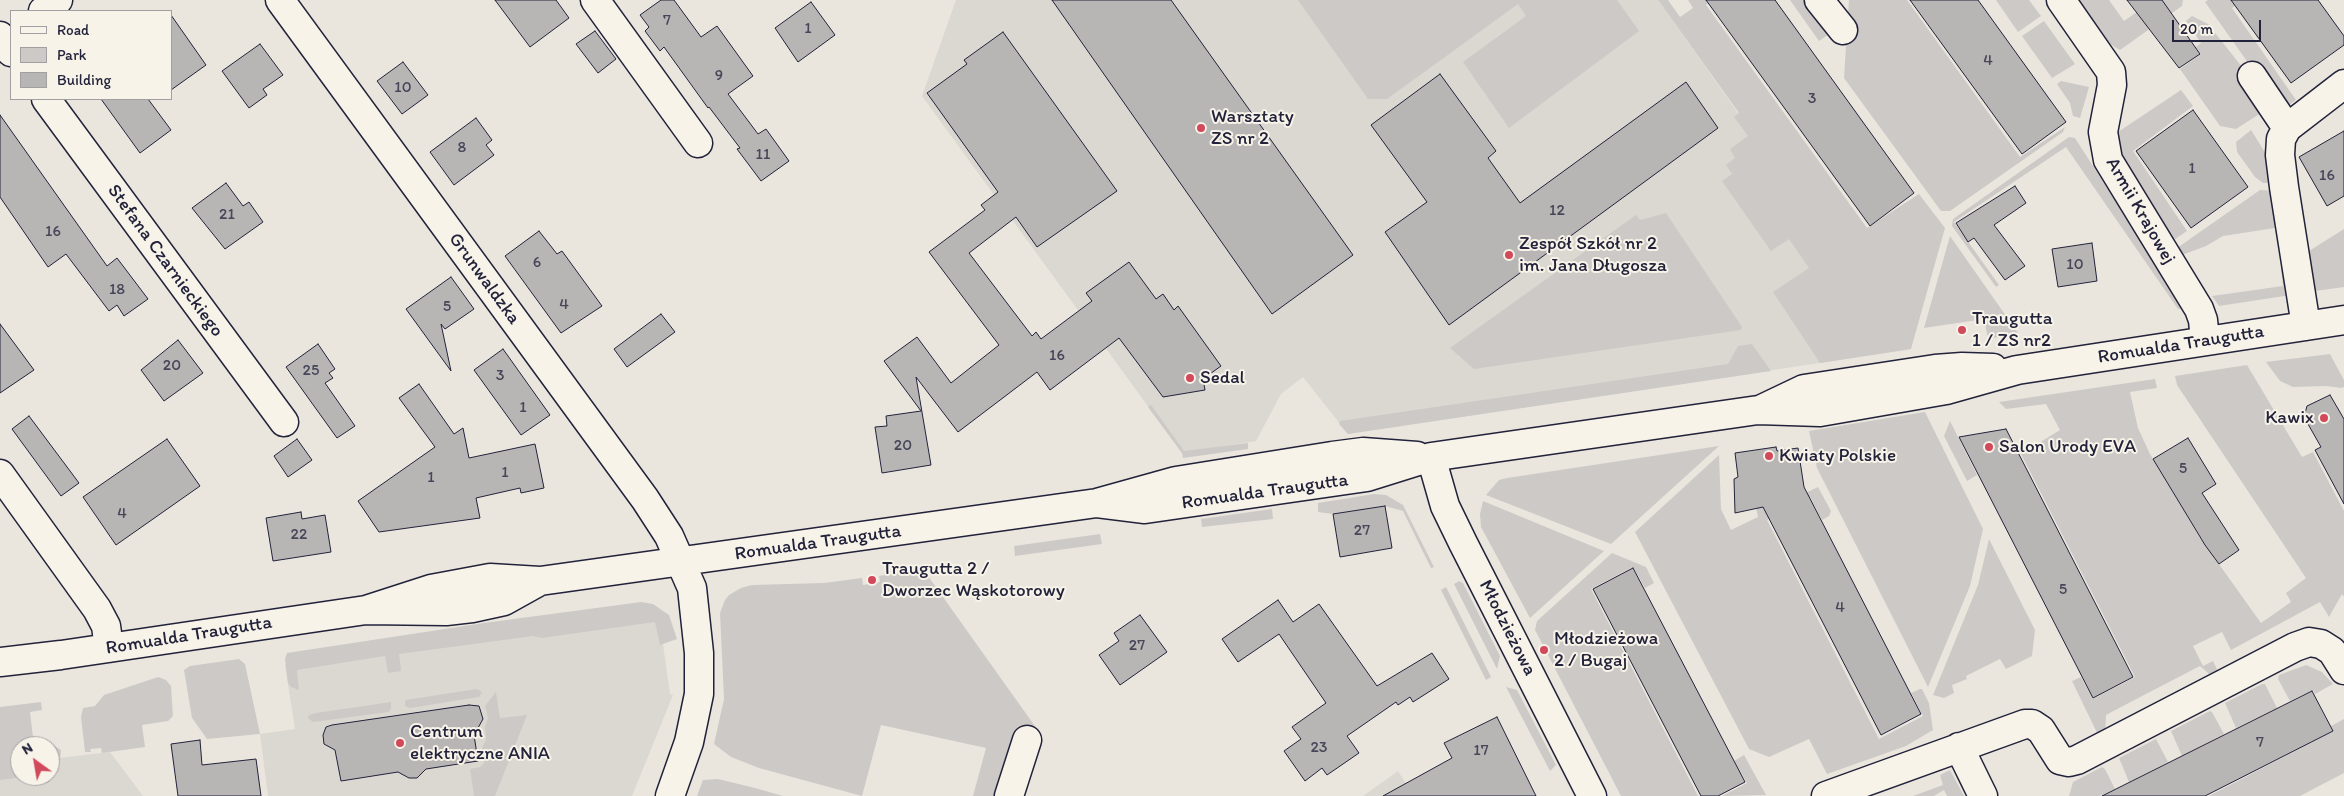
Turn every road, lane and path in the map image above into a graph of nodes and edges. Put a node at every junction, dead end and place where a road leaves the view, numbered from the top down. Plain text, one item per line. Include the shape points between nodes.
1 (58, 0) edge
2 (280, 0) edge
3 (595, 0) edge
4 (1819, 0) edge
5 (2061, 0) edge
6 (44, 10) edge
7 (1843, 30) dead end
8 (2252, 76) dead end
9 (2344, 84) edge
10 (47, 100) edge
11 (2287, 128) junction
12 (698, 143) dead end
13 (2344, 320) edge
14 (2306, 326) junction
15 (2205, 341) junction
16 (284, 422) dead end
17 (1431, 457) junction
18 (0, 474) edge
19 (682, 561) junction
20 (110, 648) junction
21 (4, 663) edge
22 (2344, 670) edge
23 (1027, 740) dead end
24 (1959, 748) junction
25 (670, 796) edge
26 (1009, 796) edge
27 (1592, 796) edge
28 (1826, 796) edge
29 (1983, 796) edge

1 - 6 street
2 - 19 street, Grunwaldzka via 645,499 670,536
3 - 12 street
4 - 7 street
5 - 15 street, Armii Krajowej via 2111,72 2112,85 2103,132 2108,160 2199,309
8 - 11 street
9 - 11 street
10 - 16 street, Stefana Czarnieckiego
11 - 14 street via 2281,140 2280,155
13 - 14 street, Romualda Traugutta
14 - 15 street, Romualda Traugutta
15 - 17 street, Romualda Traugutta via 2018,370 1946,390 1820,412 1758,410
17 - 19 street, Romualda Traugutta via 1367,477 1154,508 1097,503
17 - 27 street, Młodzieżowa via 1445,506
18 - 20 street via 97,609 106,626
19 - 20 street, Romualda Traugutta via 540,581 504,601 472,608 446,611 366,610
19 - 25 street, Grunwaldzka via 692,588 696,614 699,694 689,742
20 - 21 street, Romualda Traugutta
22 - 24 street via 2332,651 2309,642 2102,749 2069,762 2056,757 2041,730 2032,724
23 - 26 street
24 - 28 street
24 - 29 street

